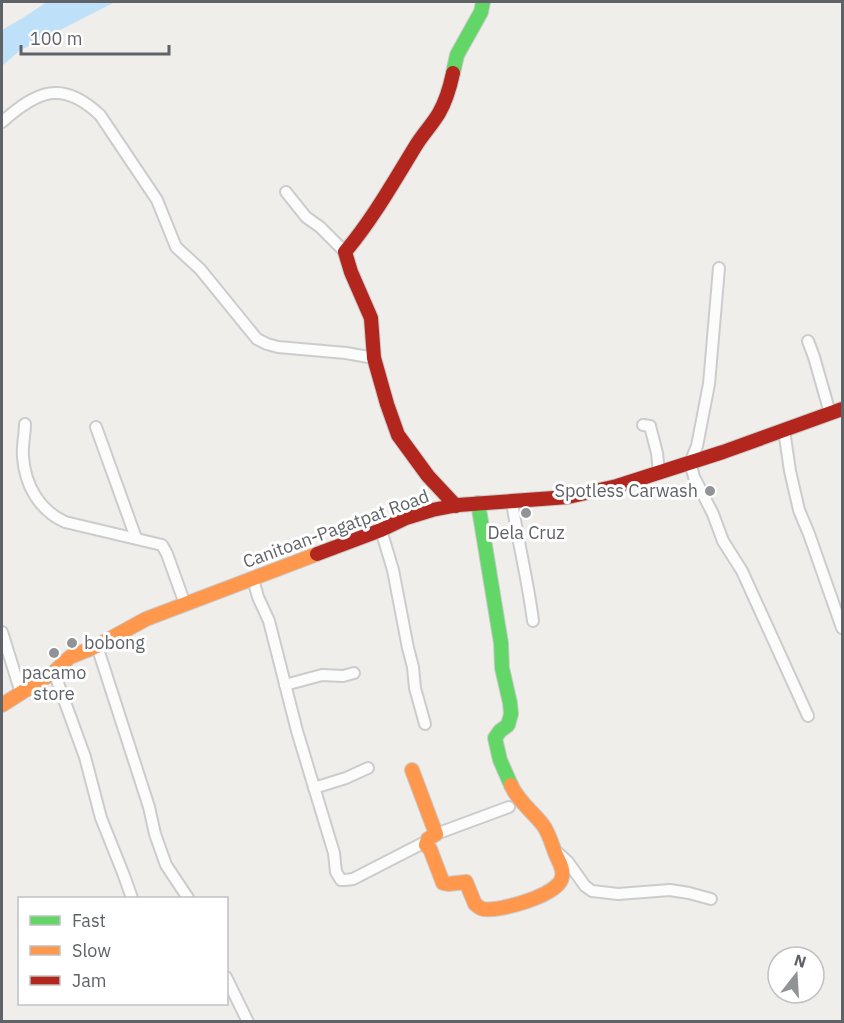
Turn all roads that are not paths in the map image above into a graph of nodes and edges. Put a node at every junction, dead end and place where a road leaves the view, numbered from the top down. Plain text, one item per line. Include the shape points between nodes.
1 (483, 2) edge
2 (2, 122) edge
3 (286, 192) dead end
4 (345, 252) junction
5 (719, 268) dead end
6 (808, 341) dead end
7 (374, 358) junction
8 (836, 411) edge
9 (26, 424) dead end
10 (643, 425) dead end
11 (96, 427) dead end
12 (784, 430) junction
13 (690, 463) junction
14 (659, 473) junction
15 (512, 502) junction
16 (477, 503) junction
17 (456, 506) junction
18 (381, 530) junction
19 (136, 538) junction
20 (253, 579) junction
21 (185, 604) junction
22 (533, 621) dead end
23 (843, 628) edge
24 (2, 632) edge
25 (97, 646) junction
26 (54, 672) junction
27 (354, 673) dead end
28 (285, 685) junction
29 (21, 693) junction
30 (2, 705) edge
31 (808, 716) dead end
32 (425, 724) dead end
33 (368, 768) dead end
34 (412, 770) dead end
35 (314, 788) junction
36 (509, 807) dead end
37 (431, 838) junction
38 (555, 850) junction
39 (132, 897) edge
40 (187, 897) edge
41 (711, 899) dead end
42 (228, 981) edge
43 (248, 1022) edge

1 - 4 street via 457,55 439,113
2 - 7 street via 20,106 45,94 66,93 88,104 100,115 157,200 176,247 200,269 257,339 278,346
3 - 4 street via 306,217
4 - 7 street via 371,318
5 - 13 street via 709,384
6 - 8 street
7 - 17 street via 398,435
8 - 12 street, Canitoan-Pagatpat Road
9 - 19 street via 23,457 33,494 44,509 64,522
10 - 14 street via 650,426
11 - 19 street
12 - 13 street, Canitoan-Pagatpat Road
12 - 23 street via 799,510
13 - 14 street, Canitoan-Pagatpat Road
13 - 31 street via 723,541 742,571
14 - 15 street, Canitoan-Pagatpat Road via 594,492
15 - 16 street, Canitoan-Pagatpat Road
15 - 22 street
16 - 17 street, Canitoan-Pagatpat Road
16 - 38 street via 510,703 508,725 495,738 497,749 515,795 545,827
17 - 18 street, Canitoan-Pagatpat Road via 422,512
18 - 20 street, Canitoan-Pagatpat Road
18 - 32 street
19 - 21 street via 162,545
20 - 21 street, Canitoan-Pagatpat Road
20 - 28 street via 269,621
21 - 25 street, Canitoan-Pagatpat Road via 146,619
24 - 29 street
25 - 26 street, Canitoan-Pagatpat Road via 70,657
25 - 40 street via 166,865
26 - 29 street, Canitoan-Pagatpat Road
26 - 39 street via 85,757 101,818
27 - 28 street via 322,675
28 - 35 street
29 - 30 street, Canitoan-Pagatpat Road
33 - 35 street
34 - 37 street
35 - 37 street via 341,880 353,879
36 - 37 street
37 - 38 street via 426,845 443,883 468,882 480,908 536,899 555,888 563,874
38 - 41 street via 592,891 618,894 670,890
42 - 43 street

